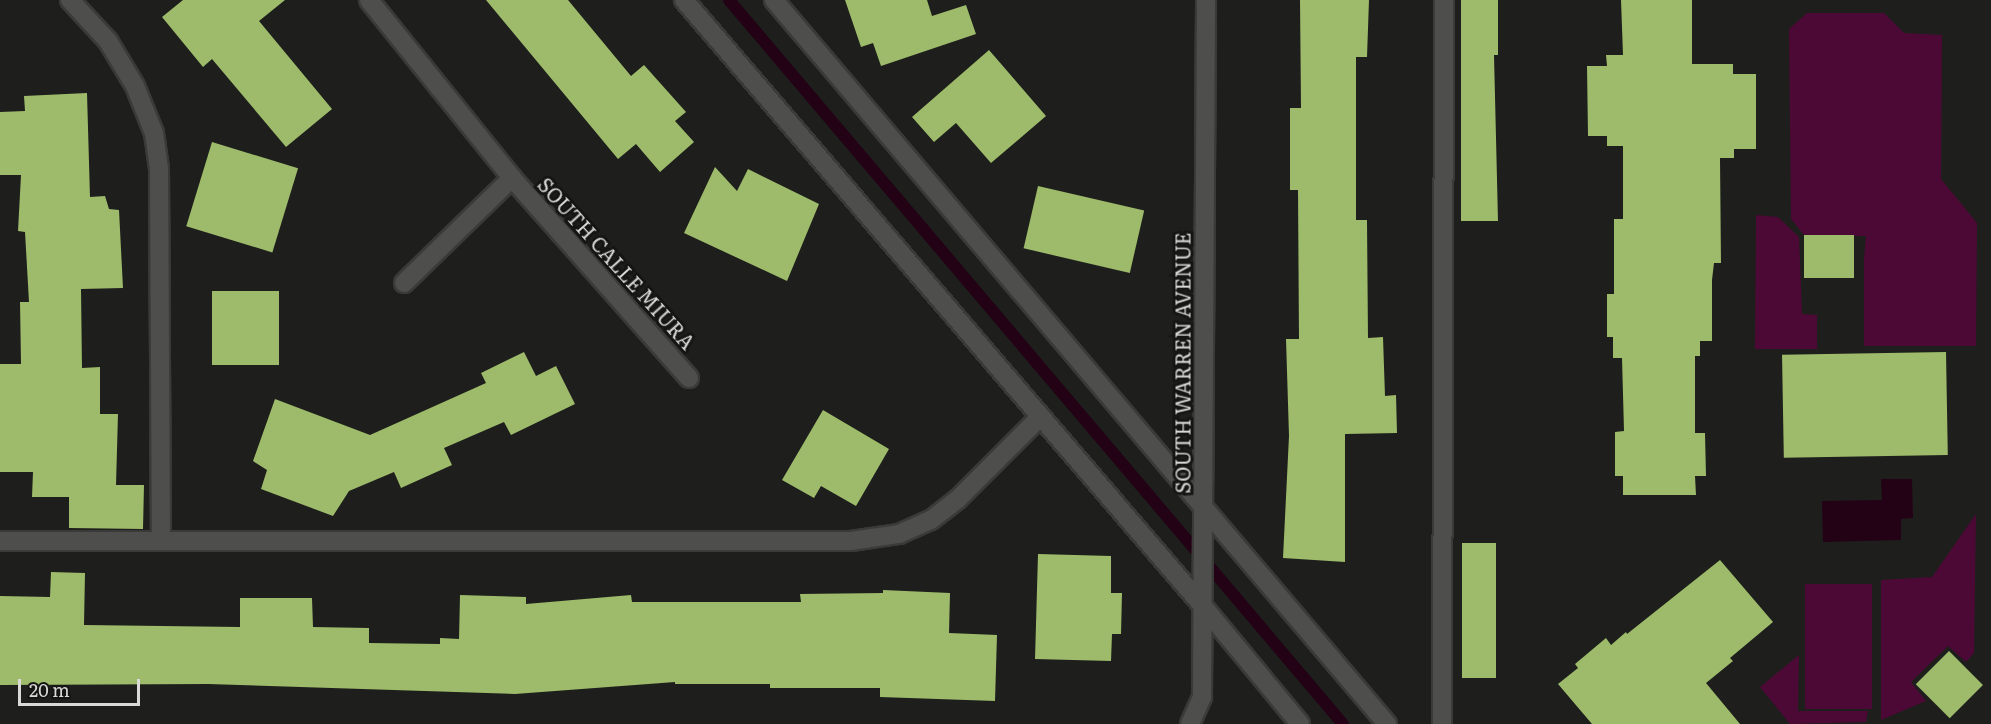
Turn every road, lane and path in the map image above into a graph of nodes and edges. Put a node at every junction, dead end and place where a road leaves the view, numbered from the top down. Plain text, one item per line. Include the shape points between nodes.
1 (70, 0) edge
2 (369, 0) edge
3 (684, 0) edge
4 (774, 0) edge
5 (1206, 0) edge
6 (1444, 0) edge
7 (512, 178) junction
8 (404, 283) dead end
9 (689, 378) dead end
10 (1041, 416) junction
11 (1204, 509) junction
12 (0, 541) edge
13 (161, 541) junction
14 (1202, 605) junction
15 (1190, 724) edge
16 (1300, 724) edge
17 (1387, 724) edge
18 (1442, 724) edge

1 - 13 street via 108,41 135,86 154,134 159,168
2 - 7 street, SOUTH CALLE MIURA
3 - 10 street
4 - 11 street
5 - 11 street, SOUTH WARREN AVENUE
6 - 18 street
7 - 8 street, SOUTH CALLE MIURA
7 - 9 street, SOUTH CALLE MIURA
10 - 13 street via 958,499 931,520 899,534 851,541
10 - 14 street
11 - 14 street, SOUTH WARREN AVENUE
11 - 17 street
12 - 13 street
14 - 15 street, SOUTH WARREN AVENUE via 1202,697
14 - 16 street

